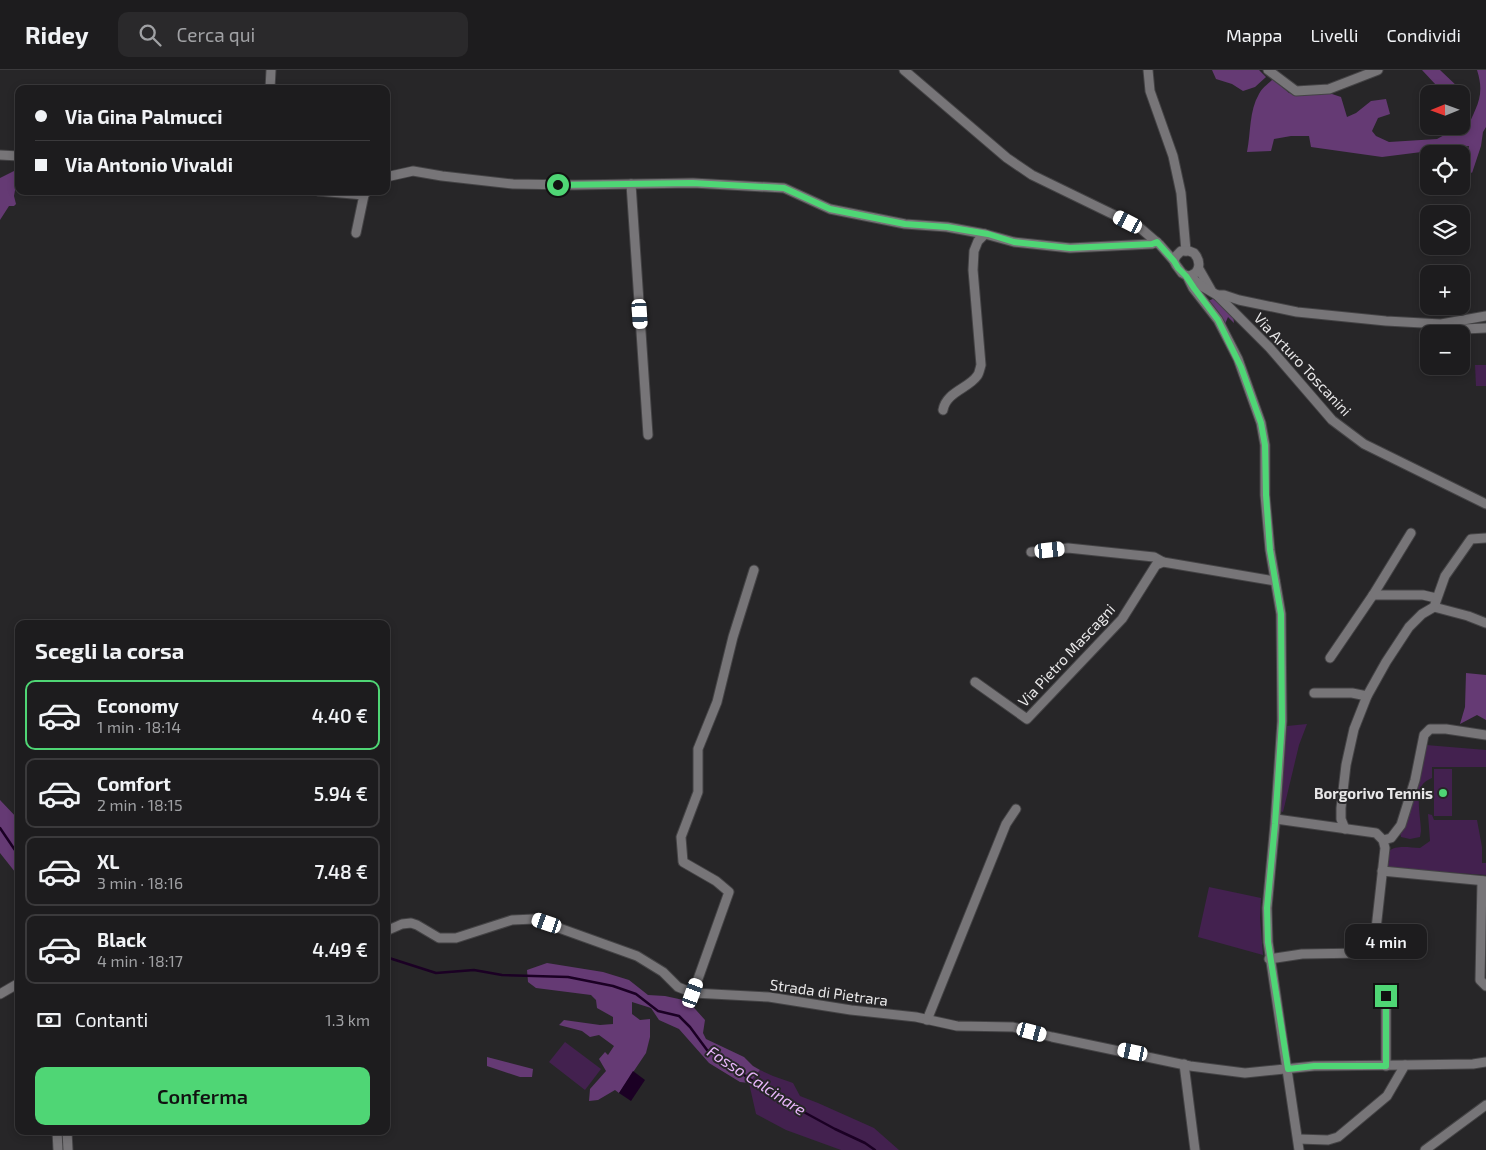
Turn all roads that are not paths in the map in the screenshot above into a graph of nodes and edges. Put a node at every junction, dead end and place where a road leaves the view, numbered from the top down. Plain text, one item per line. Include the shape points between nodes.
1 (271, 70) edge
2 (904, 70) edge
3 (1148, 70) edge
4 (1268, 70) edge
5 (1378, 70) edge
6 (270, 85) edge
7 (0, 155) edge
8 (15, 156) edge
9 (390, 176) edge
10 (631, 184) junction
11 (365, 195) edge
12 (356, 233) dead end
13 (985, 234) junction
14 (1159, 243) junction
15 (1183, 251) junction
16 (1174, 261) junction
17 (1200, 271) junction
18 (1188, 276) junction
19 (1200, 285) junction
20 (1214, 293) junction
21 (1201, 297) junction
22 (1486, 316) edge
23 (1441, 324) junction
24 (1486, 328) edge
25 (942, 410) dead end
26 (648, 435) dead end
27 (1486, 504) edge
28 (1411, 533) dead end
29 (1486, 538) edge
30 (1031, 552) dead end
31 (1163, 562) junction
32 (754, 570) dead end
33 (1275, 582) junction
34 (1373, 595) junction
35 (1435, 602) junction
36 (1486, 623) edge
37 (1330, 658) dead end
38 (975, 682) dead end
39 (1314, 694) dead end
40 (1368, 696) junction
41 (1486, 735) edge
42 (1016, 808) dead end
43 (1276, 819) junction
44 (1345, 829) junction
45 (1383, 840) junction
46 (1382, 872) junction
47 (1484, 881) edge
48 (390, 929) edge
49 (1484, 956) edge
50 (1270, 959) junction
51 (15, 985) edge
52 (1486, 986) edge
53 (693, 993) junction
54 (0, 994) edge
55 (1386, 996) dead end
56 (927, 1020) junction
57 (1486, 1062) edge
58 (1184, 1064) junction
59 (1405, 1065) junction
60 (1386, 1066) junction
61 (1288, 1069) junction
62 (1486, 1105) edge
63 (57, 1135) edge
64 (67, 1135) edge
65 (1298, 1139) junction
66 (58, 1150) edge
67 (68, 1150) edge
68 (1195, 1150) edge
69 (1299, 1150) edge
70 (1424, 1150) edge

1 - 6 street
2 - 14 street via 1007,158 1032,175 1139,227
3 - 15 street via 1150,91 1173,156 1181,193
4 - 5 street via 1296,91 1329,89
7 - 8 street
9 - 10 street via 413,172 513,184
10 - 13 street via 692,183 784,188 830,209 905,224
10 - 26 street
11 - 12 street
13 - 14 street via 1014,242 1070,248
13 - 25 street via 974,251 973,270 981,365 977,376 948,399
14 - 15 street
14 - 16 street
15 - 16 street
15 - 17 street via 1197,256
16 - 18 street
17 - 18 street
17 - 19 street
17 - 20 street, Via Arturo Toscanini
18 - 19 street, Via Arturo Toscanini
18 - 21 street
19 - 20 street, Via Arturo Toscanini
19 - 21 street
20 - 23 street via 1297,312
20 - 27 street, Via Arturo Toscanini via 1268,346 1332,420 1364,444
21 - 33 street via 1218,320 1238,359 1261,423
22 - 23 street
23 - 24 street via 1464,329
28 - 34 street
29 - 35 street via 1471,538 1444,576
30 - 31 street via 1068,548 1154,557
31 - 33 street
31 - 38 street, Via Pietro Mascagni via 1156,565 1122,619 1027,719
32 - 53 street via 716,702 698,749 698,792 681,837 683,862 729,892
33 - 43 street via 1281,614 1282,722
34 - 35 street via 1422,595
34 - 37 street
35 - 36 street
35 - 40 street via 1409,627
39 - 40 street
40 - 44 street via 1354,730 1346,765 1340,808
41 - 45 street via 1430,729 1424,735 1401,825 1391,838
42 - 56 street via 1006,824
43 - 44 street
43 - 50 street via 1267,908
44 - 45 street via 1376,833
45 - 46 street
46 - 47 street
46 - 50 street via 1376,938 1371,950
47 - 49 street
48 - 53 street, Strada di Pietrara via 411,923 439,938 456,938 512,920 534,919 636,956 663,972 678,987
49 - 52 street via 1480,980
50 - 61 street
51 - 54 street
53 - 56 street, Strada di Pietrara via 769,997
55 - 60 street
56 - 58 street, Strada di Pietrara via 957,1026 1013,1027
57 - 59 street, Strada di Pietrara
58 - 61 street, Strada di Pietrara via 1245,1073
58 - 68 street
59 - 60 street, Strada di Pietrara
59 - 65 street via 1387,1096 1338,1137
60 - 61 street, Strada di Pietrara
61 - 65 street
62 - 70 street
63 - 66 street
64 - 67 street
65 - 69 street

